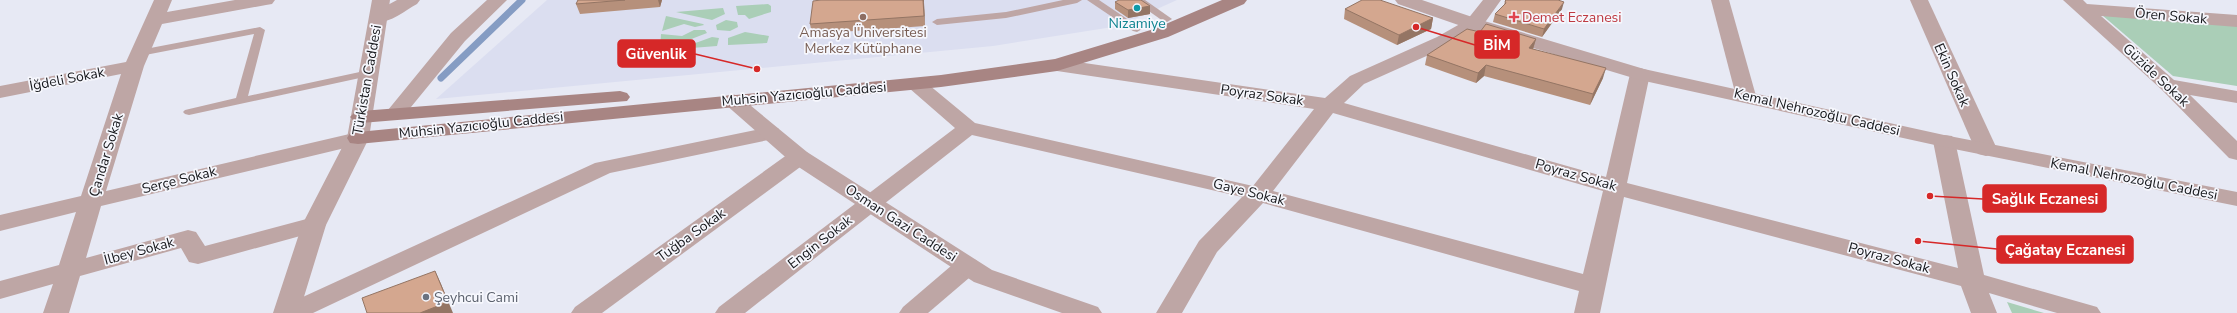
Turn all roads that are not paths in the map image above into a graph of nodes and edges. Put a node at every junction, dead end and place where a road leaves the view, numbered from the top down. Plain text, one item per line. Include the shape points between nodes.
1 (163, 0) edge
2 (266, 0) edge
3 (411, 0) edge
4 (498, 0) edge
5 (1076, 0) edge
6 (1092, 0) edge
7 (1138, 0) edge
8 (1209, 0) edge
9 (1238, 0) edge
10 (1404, 0) edge
11 (1492, 0) edge
12 (1720, 0) edge
13 (1919, 0) edge
14 (2077, 4) edge
15 (379, 9) edge
16 (1167, 18) junction
17 (155, 20) junction
18 (2237, 21) edge
19 (937, 22) dead end
20 (1474, 24) junction
21 (1137, 29) junction
22 (137, 60) junction
23 (1057, 65) junction
24 (368, 73) junction
25 (1640, 74) junction
26 (916, 84) junction
27 (2168, 85) junction
28 (0, 92) edge
29 (1746, 96) junction
30 (2237, 97) edge
31 (241, 100) junction
32 (732, 100) junction
33 (1329, 105) junction
34 (189, 112) dead end
35 (395, 114) junction
36 (360, 127) junction
37 (968, 128) junction
38 (770, 133) junction
39 (1944, 141) junction
40 (1986, 149) junction
41 (2237, 153) edge
42 (799, 157) junction
43 (1615, 186) junction
44 (1258, 194) junction
45 (2237, 199) edge
46 (91, 202) junction
47 (869, 204) junction
48 (0, 223) edge
49 (314, 225) junction
50 (968, 266) junction
51 (69, 270) junction
52 (1972, 280) junction
53 (1594, 286) junction
54 (0, 290) edge
55 (56, 313) edge
56 (286, 313) edge
57 (290, 313) edge
58 (584, 313) edge
59 (728, 313) edge
60 (912, 313) edge
61 (1089, 313) edge
62 (1169, 313) edge
63 (1587, 313) edge
64 (1984, 313) edge
65 (2088, 313) edge

1 - 17 street, Çandar Sokak
2 - 17 street
3 - 15 street
4 - 35 street via 458,37
5 - 19 lane via 1006,15
6 - 21 lane
7 - 16 lane
8 - 16 main road, Muhsin Yazıcıoğlu Caddesi
9 - 23 main road, Muhsin Yazıcıoğlu Caddesi via 1161,33
10 - 20 street, Kemal Nehrozoğlu Caddesi
11 - 20 street
12 - 29 street
13 - 40 street, Ekin Sokak
14 - 18 street, Ören Sokak
14 - 27 street, Güzide Sokak
15 - 24 street, Türkistan Caddesi
16 - 21 main road, Muhsin Yazıcıoğlu Caddesi
17 - 22 street, Çandar Sokak
20 - 25 street, Kemal Nehrozoğlu Caddesi
20 - 33 street via 1444,41 1357,80
21 - 35 main road, Muhsin Yazıcıoğlu Caddesi via 1036,57 960,66 801,83
22 - 28 street, İğdeli Sokak
22 - 31 lane via 260,30
22 - 46 street, Çandar Sokak
23 - 26 main road, Muhsin Yazıcıoğlu Caddesi
23 - 33 street, Poyraz Sokak
24 - 31 lane
24 - 36 street, Türkistan Caddesi
25 - 29 street, Kemal Nehrozoğlu Caddesi
25 - 43 street
26 - 32 main road, Muhsin Yazıcıoğlu Caddesi
26 - 37 street, Gaye Sokak
27 - 30 street
27 - 41 street, Güzide Sokak
29 - 39 street, Kemal Nehrozoğlu Caddesi
31 - 34 lane
32 - 36 main road, Muhsin Yazıcıoğlu Caddesi
32 - 38 street, Osman Gazi Caddesi
33 - 43 street, Poyraz Sokak
33 - 44 street
35 - 36 main road, Muhsin Yazıcıoğlu Caddesi
36 - 46 street, Serçe Sokak
36 - 49 street, Türkistan Caddesi
37 - 44 street, Gaye Sokak
37 - 47 street, Engin Sokak
38 - 42 street, Osman Gazi Caddesi
38 - 57 street via 603,168
39 - 40 street, Kemal Nehrozoğlu Caddesi
39 - 52 street
40 - 45 street, Kemal Nehrozoğlu Caddesi
42 - 47 street, Osman Gazi Caddesi
42 - 58 street, Tuğba Sokak
43 - 52 street, Poyraz Sokak
43 - 53 street
44 - 53 street, Gaye Sokak
44 - 62 street via 1208,247
46 - 48 street, Serçe Sokak
46 - 51 street, Çandar Sokak
47 - 50 street, Osman Gazi Caddesi
47 - 59 street, Engin Sokak
49 - 51 street, İlbey Sokak via 198,256 188,238
49 - 56 street, Türkistan Caddesi
50 - 60 street
50 - 61 street, Osman Gazi Caddesi via 983,276
51 - 54 street, İlbey Sokak
51 - 55 street, Çandar Sokak
52 - 64 street
52 - 65 street, Poyraz Sokak
53 - 63 street

